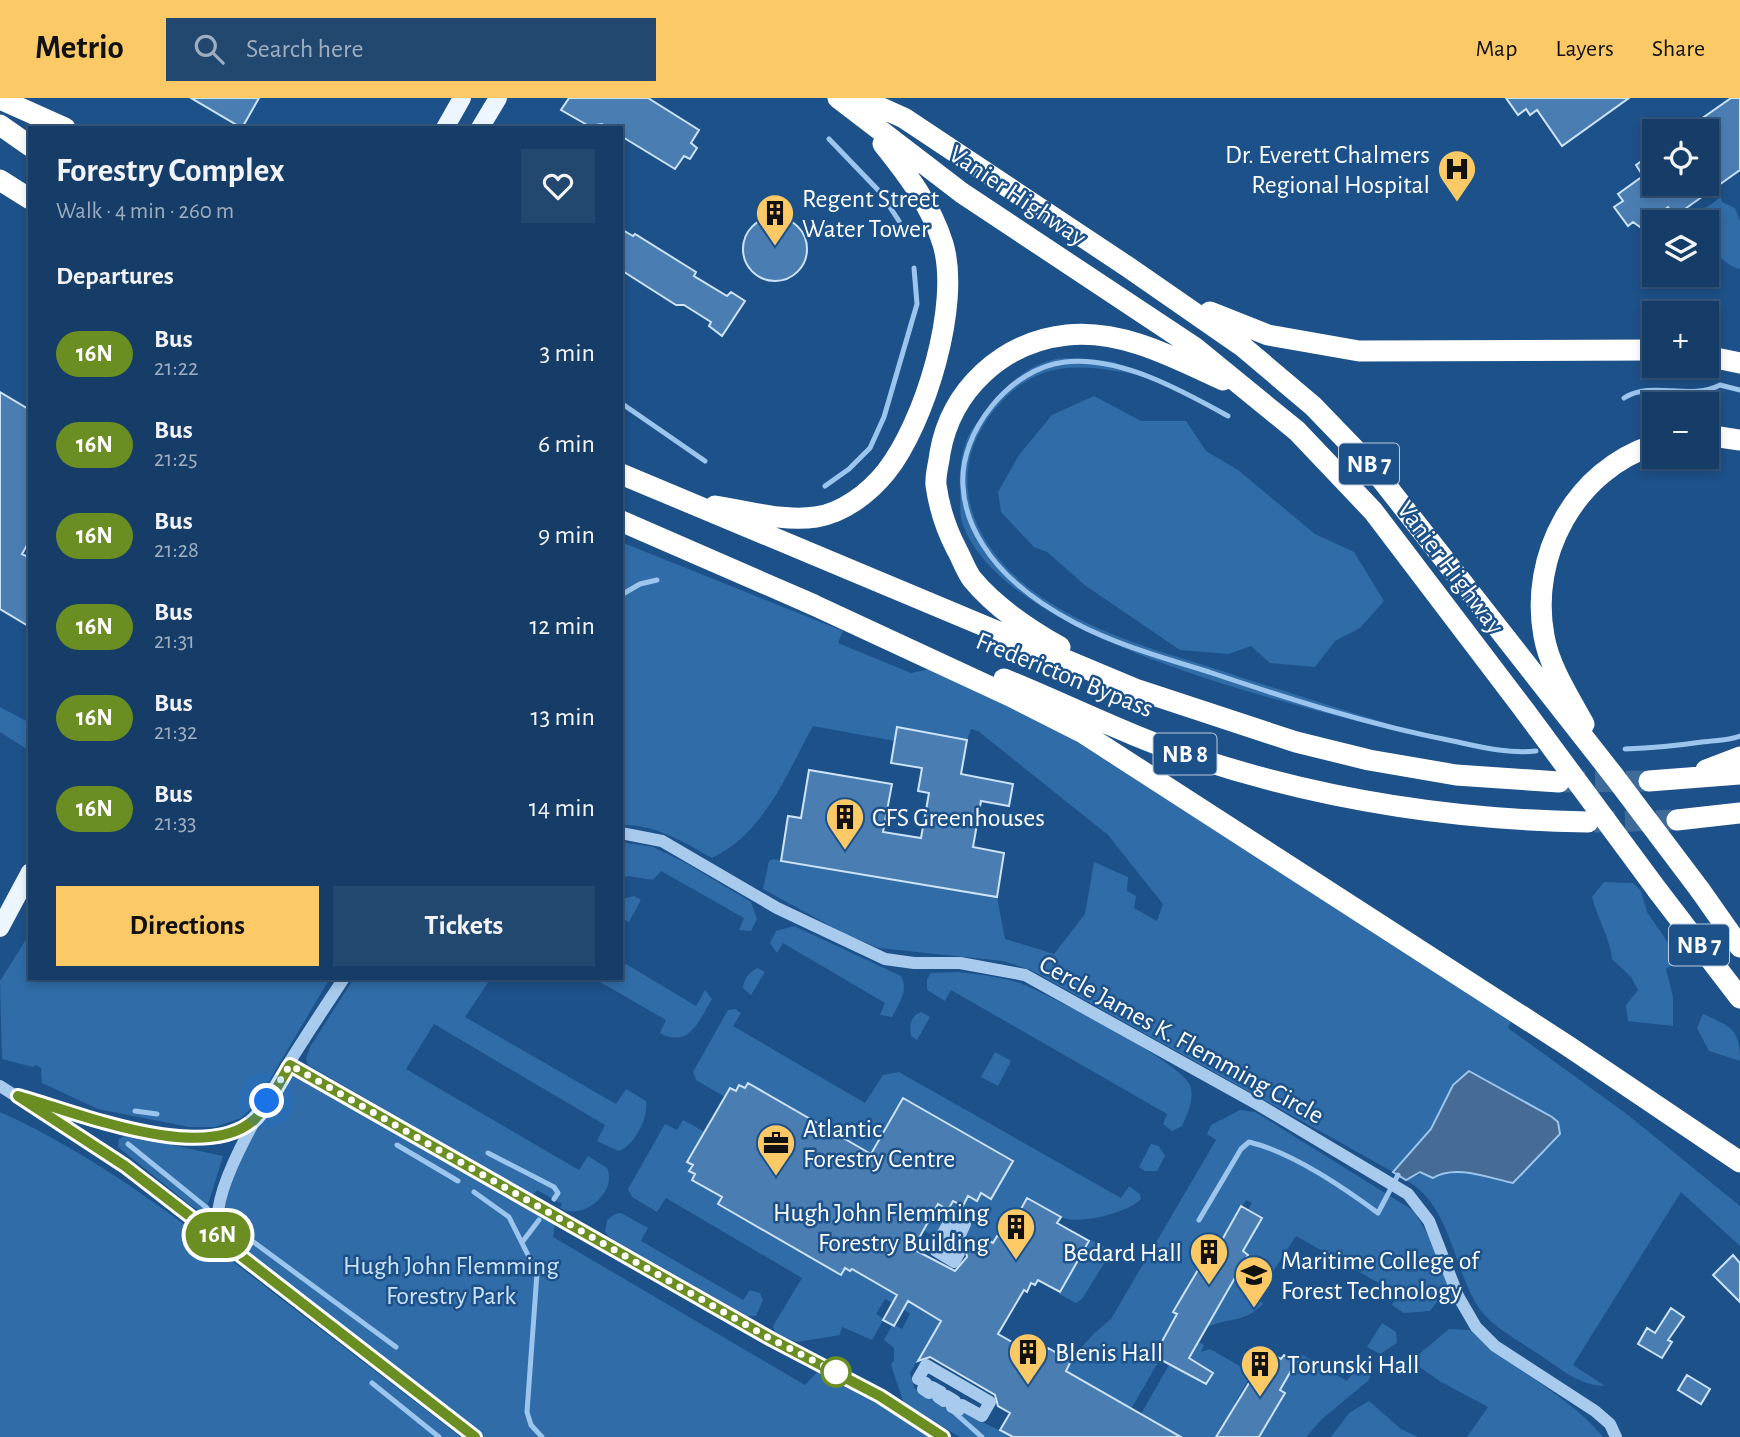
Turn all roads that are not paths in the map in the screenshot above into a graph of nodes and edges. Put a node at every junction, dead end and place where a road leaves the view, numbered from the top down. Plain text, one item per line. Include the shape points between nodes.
1 (462, 98) edge
2 (498, 98) edge
3 (838, 98) edge
4 (0, 99) edge
5 (859, 106) edge
6 (0, 125) edge
7 (61, 126) edge
8 (446, 126) edge
9 (481, 126) edge
10 (28, 145) edge
11 (0, 180) edge
12 (28, 198) edge
13 (1128, 267) junction
14 (1642, 350) edge
15 (1719, 359) edge
16 (1740, 363) edge
17 (1256, 395) junction
18 (1719, 437) edge
19 (1740, 440) edge
20 (1642, 450) edge
21 (623, 475) edge
22 (678, 499) junction
23 (623, 521) edge
24 (803, 600) junction
25 (1135, 689) junction
26 (1569, 711) junction
27 (1740, 757) edge
28 (1740, 774) edge
29 (1684, 778) junction
30 (1649, 781) tunnel mouth
31 (1559, 782) tunnel mouth
32 (1740, 813) edge
33 (1677, 820) tunnel mouth
34 (1588, 822) tunnel mouth
35 (623, 833) edge
36 (28, 876) edge
37 (28, 889) edge
38 (13, 906) junction
39 (0, 928) edge
40 (1740, 947) edge
41 (343, 980) edge
42 (1740, 998) edge
43 (290, 1065) junction
44 (0, 1086) edge
45 (18, 1096) junction
46 (256, 1119) junction
47 (1740, 1162) edge
48 (228, 1243) junction
49 (926, 1365) joint
50 (475, 1437) edge
51 (943, 1437) edge
52 (1616, 1437) edge

1 - 8 main road
2 - 9 main road
3 - 5 highway, Vanier Highway / NB 7
4 - 7 highway
5 - 13 highway, Vanier Highway / NB 7 via 904,118
5 - 17 highway, Vanier Highway / NB 7 via 962,194 1195,347
5 - 22 highway via 912,179 944,245 948,281 944,323 906,441 868,491 846,506 816,517 774,516
6 - 10 highway
11 - 12 highway
13 - 14 highway via 1224,319 1305,344 1359,351
13 - 26 highway, Vanier Highway / NB 7 via 1242,346 1313,406 1371,466
15 - 16 highway
17 - 25 highway via 1164,353 1111,336 1067,335 1023,345 989,367 961,397 944,433 935,482 949,534 971,578 1023,626
17 - 42 highway, Vanier Highway / NB 7, bridge via 1373,511
18 - 19 highway
20 - 26 highway via 1595,478 1555,534 1548,558 1541,600 1544,638
21 - 22 highway, Fredericton Bypass / NB 8
22 - 25 highway, Fredericton Bypass / NB 8
23 - 24 highway, Fredericton Bypass / NB 8
24 - 34 highway, Fredericton Bypass / NB 8 via 1194,758 1318,794 1446,814
24 - 47 highway via 1083,733
25 - 31 highway, Fredericton Bypass / NB 8 via 1296,742 1369,760 1456,775
26 - 40 highway, Vanier Highway / NB 7, bridge
27 - 29 highway
28 - 29 highway
29 - 30 highway
32 - 33 highway
35 - 52 street, Cercle James K. Flemming Circle via 663,841 788,913 886,959 960,963 1025,975 1408,1194 1429,1221 1458,1296 1476,1327 1494,1346 1595,1411 1610,1424
36 - 38 main road
37 - 38 main road
38 - 39 main road
41 - 43 street
43 - 46 street
43 - 51 street via 776,1342 880,1396
44 - 45 street
45 - 46 street via 187,1139 231,1134
45 - 48 street via 125,1166
46 - 48 street via 219,1205 218,1221
48 - 50 street
49 - 49 street via 918,1379 926,1383 923,1390 929,1393 932,1387 941,1392 938,1397 944,1401 947,1396 955,1401 952,1407 958,1410 962,1405 982,1416 990,1402

